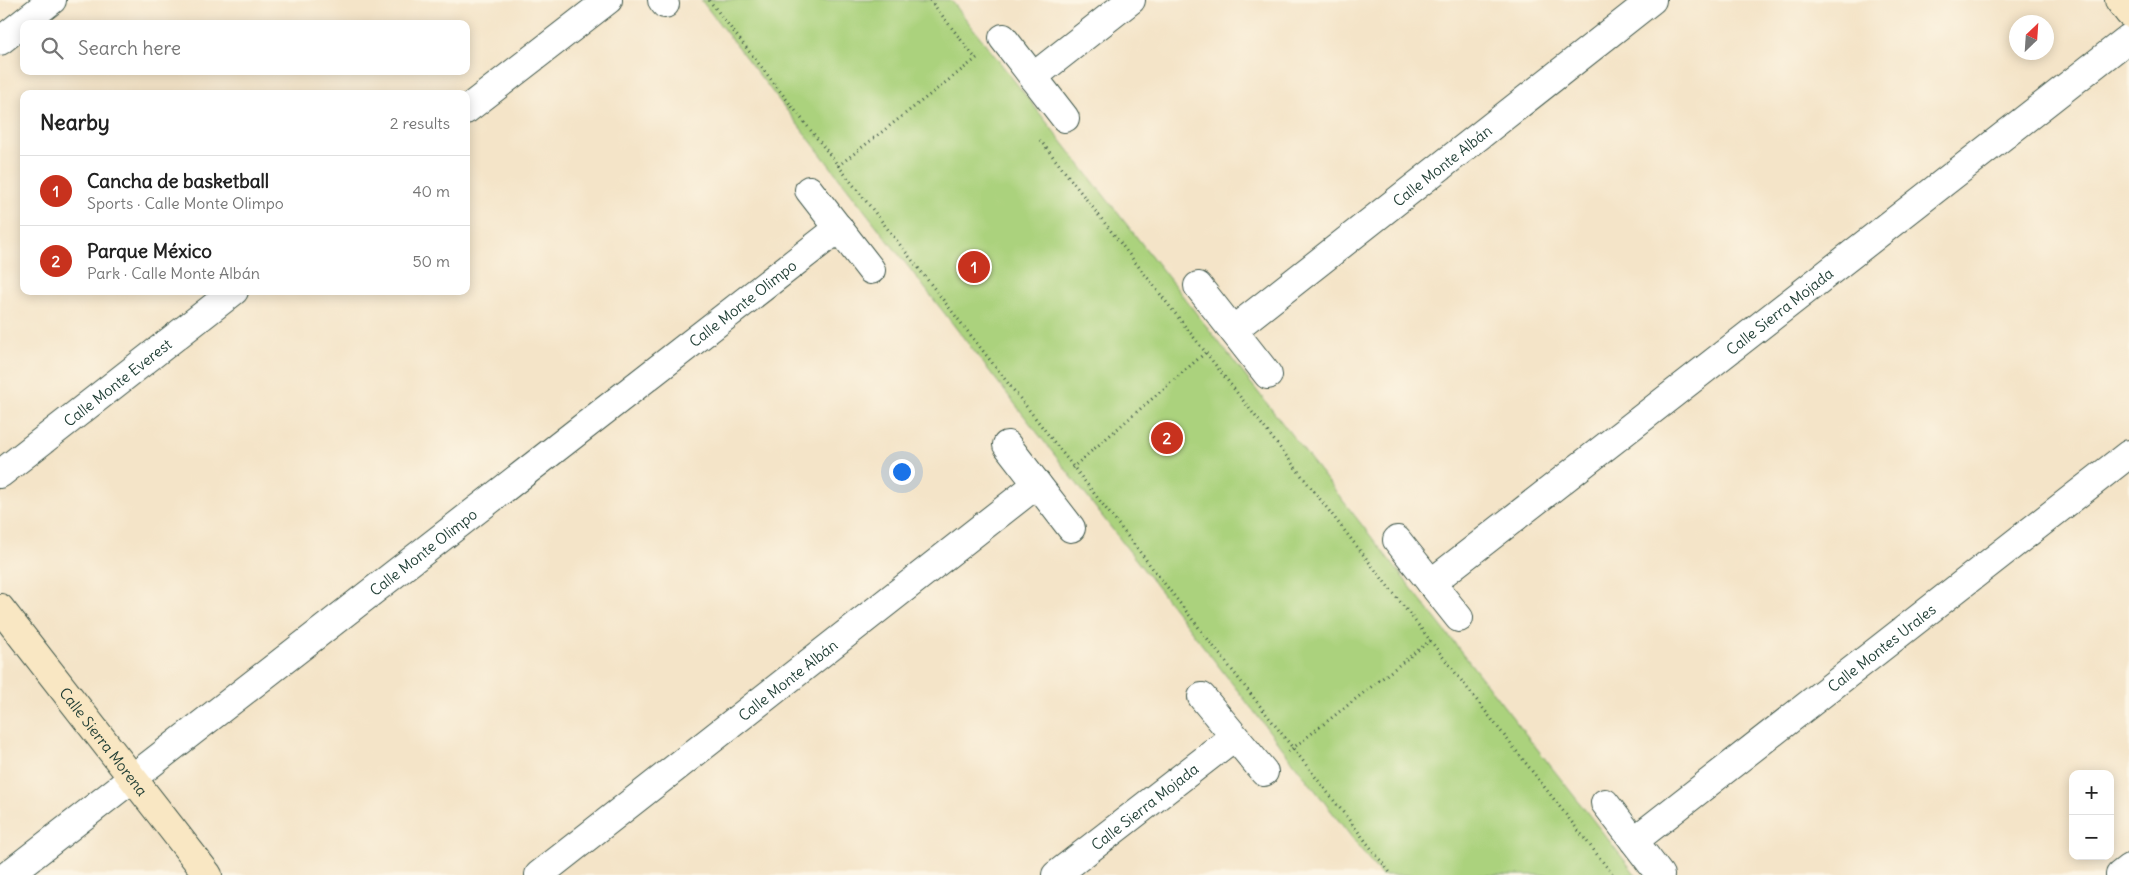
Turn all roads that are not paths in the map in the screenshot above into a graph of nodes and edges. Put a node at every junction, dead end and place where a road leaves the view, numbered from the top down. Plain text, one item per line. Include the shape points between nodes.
1 (52, 0) edge
2 (608, 0) edge
3 (1131, 0) edge
4 (1652, 0) edge
5 (2119, 0) edge
6 (2129, 13) edge
7 (27, 20) edge
8 (20, 25) edge
9 (1004, 38) road end
10 (2129, 38) edge
11 (0, 41) edge
12 (1033, 77) junction
13 (470, 107) edge
14 (1065, 118) dead end
15 (808, 190) road end
16 (839, 228) junction
17 (871, 270) dead end
18 (1198, 286) dead end
19 (229, 295) edge
20 (1232, 330) junction
21 (1268, 375) dead end
22 (1007, 445) dead end
23 (2129, 454) edge
24 (0, 474) edge
25 (1040, 488) junction
26 (1071, 528) dead end
27 (1397, 540) dead end
28 (1431, 583) junction
29 (0, 608) edge
30 (1459, 618) road end
31 (1202, 697) dead end
32 (1234, 737) junction
33 (1264, 772) road end
34 (132, 778) junction
35 (1605, 803) dead end
36 (1634, 841) junction
37 (2129, 868) edge
38 (8, 875) edge
39 (208, 875) edge
40 (539, 875) edge
41 (1056, 875) edge
42 (1660, 875) edge
43 (2120, 875) edge

1 - 7 street
2 - 13 street
3 - 12 street
4 - 20 street, Calle Monte Albán
5 - 6 street
8 - 11 street
9 - 12 street
10 - 28 street, Calle Sierra Mojada
12 - 14 street
15 - 16 street
16 - 17 street
16 - 34 street, Calle Monte Olimpo
18 - 20 street
19 - 24 street, Calle Monte Everest
20 - 21 street
22 - 25 street
23 - 36 street, Calle Montes Urales
25 - 26 street
25 - 40 street, Calle Monte Albán
27 - 28 street
28 - 30 street
29 - 34 street, Calle Sierra Morena
31 - 32 street
32 - 33 street
32 - 41 street, Calle Sierra Mojada
34 - 38 street, Calle Monte Olimpo
34 - 39 street, Calle Sierra Morena
35 - 36 street
36 - 42 street
37 - 43 street

